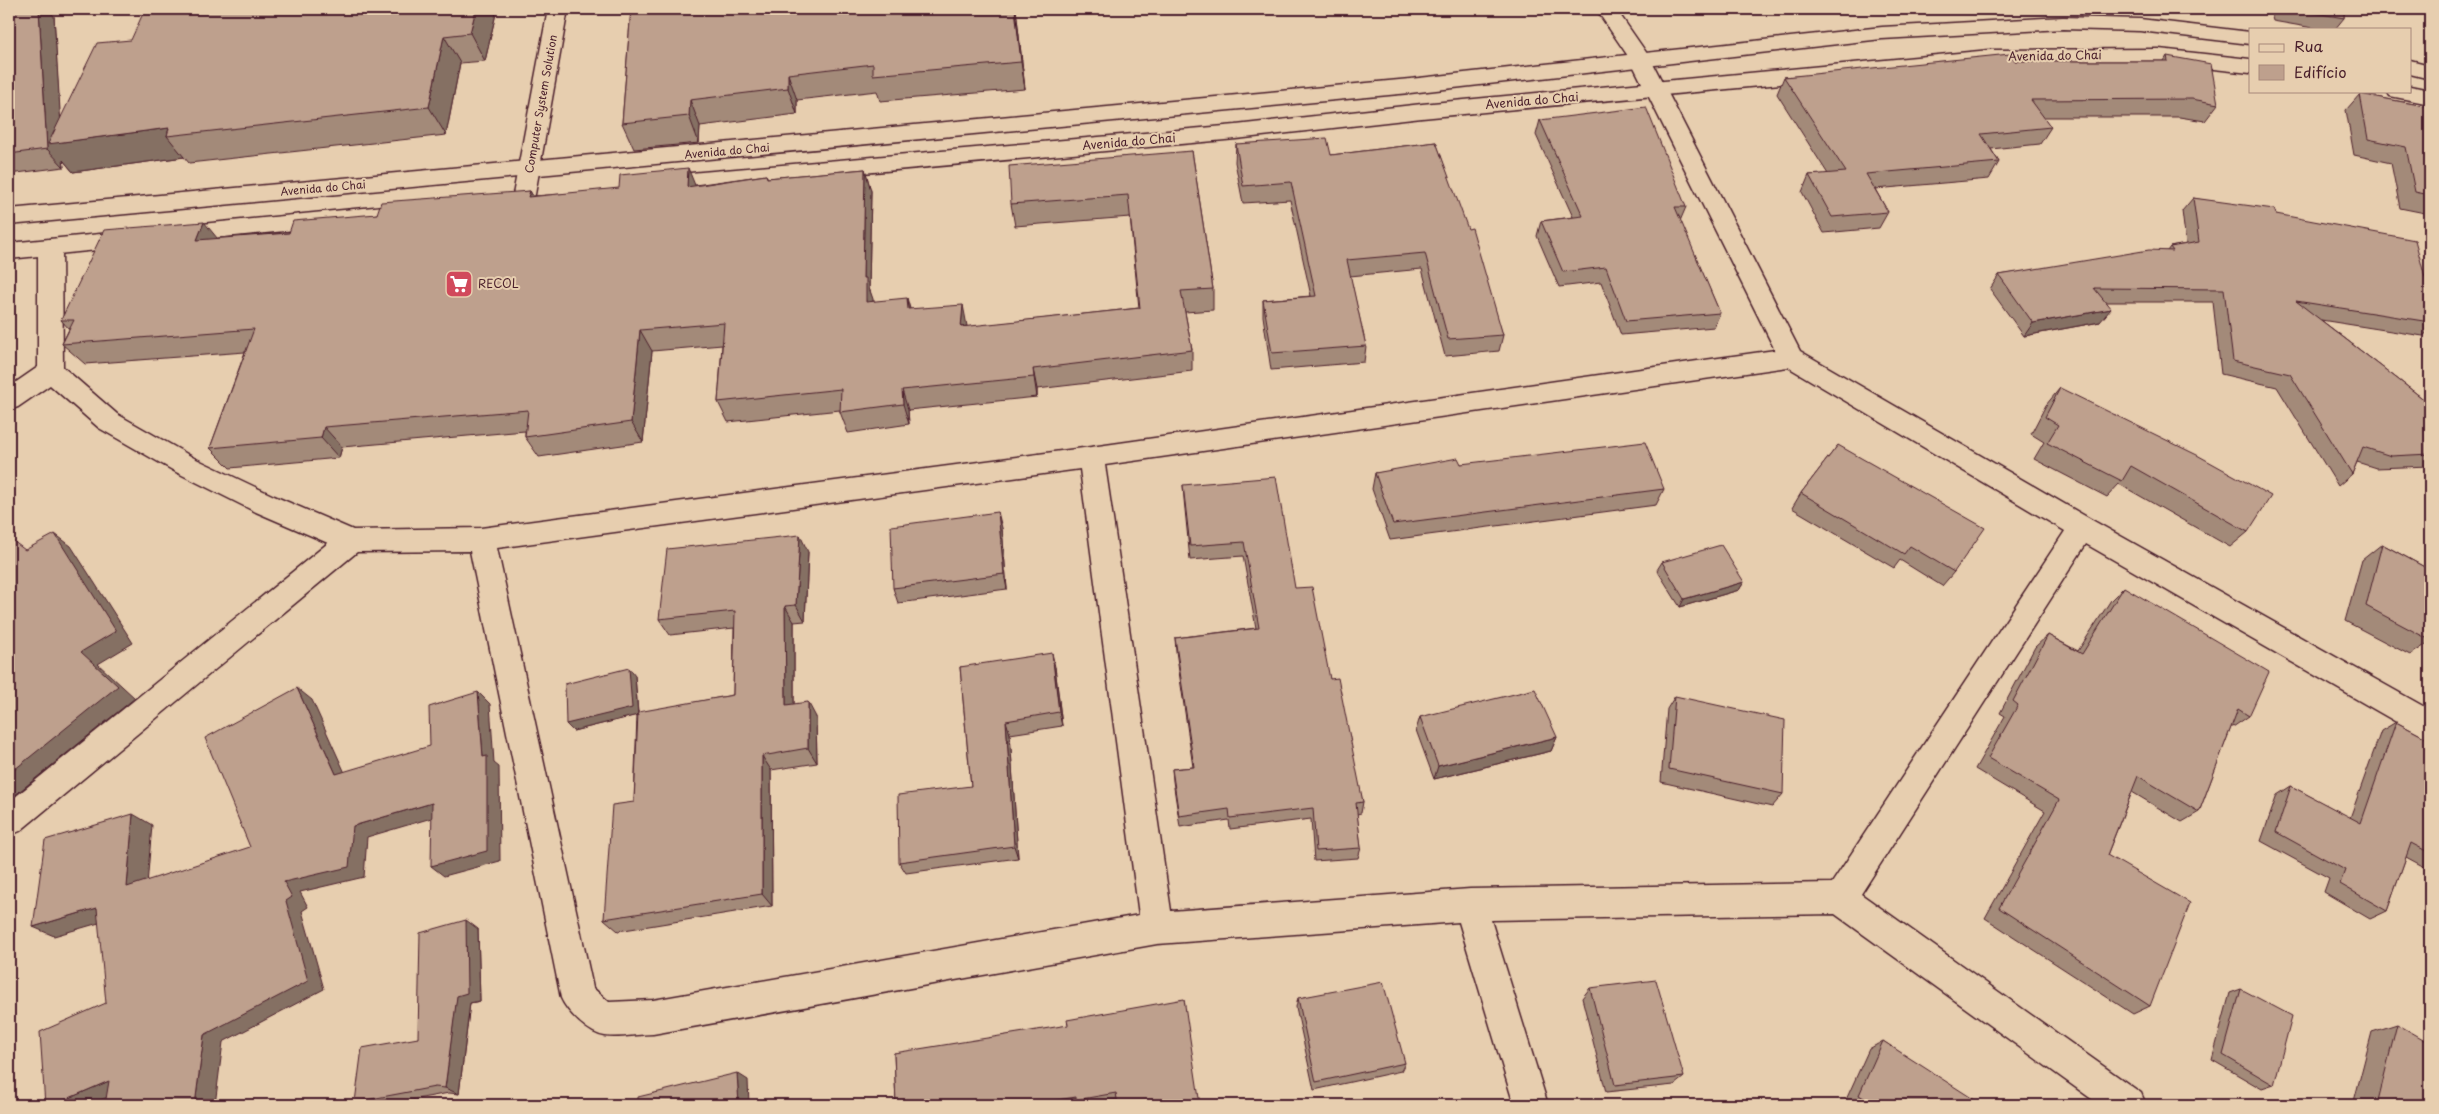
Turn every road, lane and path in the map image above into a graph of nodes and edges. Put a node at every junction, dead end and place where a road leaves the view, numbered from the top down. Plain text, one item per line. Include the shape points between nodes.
1 (558, 9) edge
2 (1606, 9) edge
3 (2249, 38) edge
4 (1640, 58) junction
5 (2249, 66) edge
6 (2412, 68) edge
7 (2430, 72) edge
8 (1655, 90) junction
9 (2403, 92) edge
10 (2430, 97) edge
11 (530, 169) junction
12 (638, 186) edge
13 (523, 200) edge
14 (434, 209) edge
15 (9, 217) edge
16 (50, 247) junction
17 (9, 250) edge
18 (1791, 357) junction
19 (51, 371) junction
20 (9, 400) edge
21 (1090, 458) junction
22 (2082, 528) junction
23 (481, 539) junction
24 (351, 541) junction
25 (2430, 725) edge
26 (9, 821) edge
27 (1840, 898) junction
28 (1470, 906) junction
29 (1157, 928) junction
30 (1531, 1105) edge
31 (2128, 1105) edge

1 - 11 street, Computer System Solution
2 - 4 street
3 - 4 street, Avenida do Chai via 2140,25 2064,23 1882,33
4 - 8 street
4 - 11 street, Avenida do Chai via 1410,86
5 - 8 street, Avenida do Chai via 2159,56 1990,57
6 - 7 street
8 - 12 street, Avenida do Chai
8 - 18 street
9 - 10 street
11 - 13 street, Computer System Solution
11 - 15 street, Avenida do Chai
14 - 16 street
16 - 17 street
16 - 19 street
18 - 21 street
18 - 22 street
19 - 20 street
19 - 24 street via 108,421 185,465
21 - 23 street
21 - 29 street
22 - 25 street
22 - 27 street
23 - 24 street
23 - 29 street via 578,998 604,1019 653,1016
24 - 26 street
27 - 28 street
27 - 31 street
28 - 29 street
28 - 30 street

